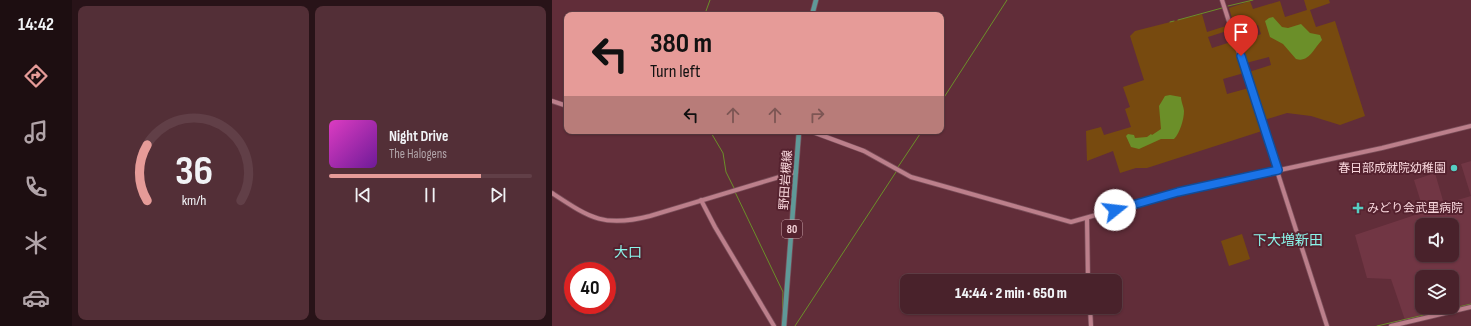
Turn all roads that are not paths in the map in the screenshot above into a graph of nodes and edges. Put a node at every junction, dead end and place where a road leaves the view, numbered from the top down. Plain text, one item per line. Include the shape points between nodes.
1 (816, 0) edge
2 (1222, 0) edge
3 (813, 12) edge
4 (552, 101) edge
5 (564, 105) edge
6 (1471, 126) edge
7 (799, 134) edge
8 (818, 134) edge
9 (1278, 170) junction
10 (796, 172) junction
11 (552, 193) edge
12 (701, 200) junction
13 (1087, 218) junction
14 (1088, 274) edge
15 (1471, 307) edge
16 (1090, 314) edge
17 (774, 326) edge
18 (784, 326) edge
19 (1091, 326) edge
20 (1327, 326) edge
21 (1391, 326) edge

1 - 3 main road
2 - 9 street
4 - 5 street
6 - 9 street
7 - 10 main road, 野田岩槻線 / 80
8 - 13 street via 864,151 911,177 1071,222
9 - 13 street via 1178,192
9 - 20 street
10 - 12 street
10 - 18 main road, 野田岩槻線 / 80
11 - 12 street via 580,212 608,222 636,219
12 - 17 street
13 - 14 street
15 - 21 street
16 - 19 street

